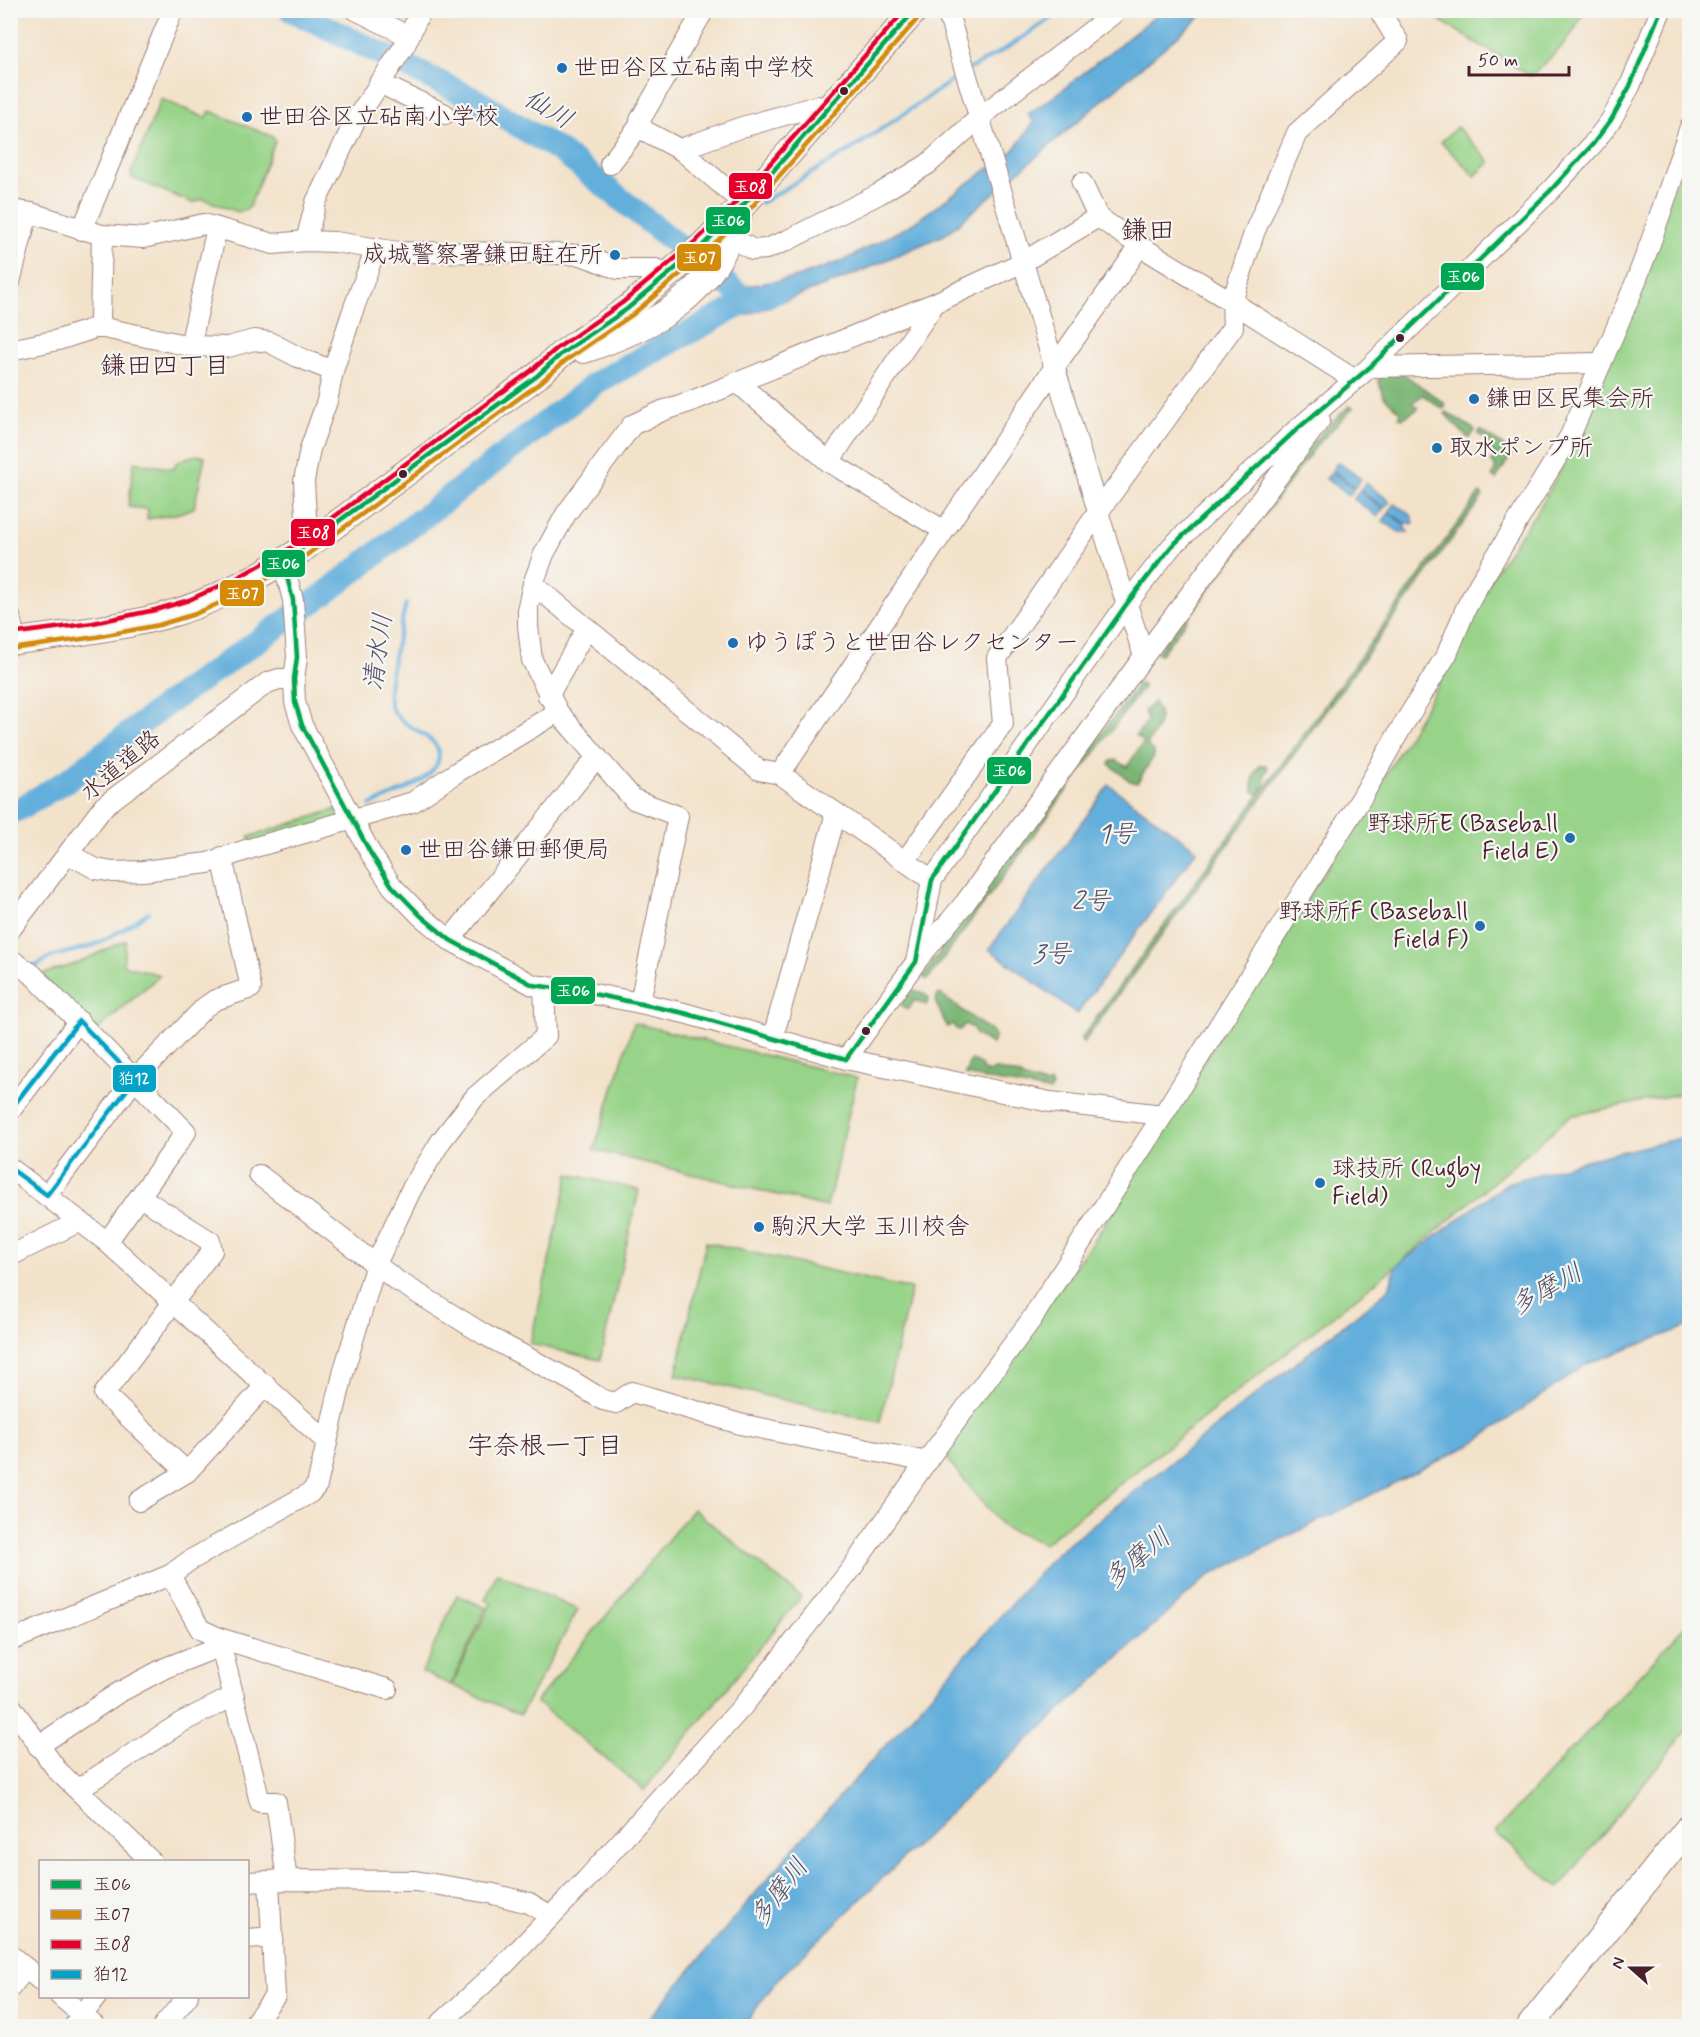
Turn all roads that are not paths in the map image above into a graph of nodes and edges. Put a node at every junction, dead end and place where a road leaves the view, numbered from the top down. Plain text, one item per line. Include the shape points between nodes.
1 (173, 10) edge
2 (356, 10) edge
3 (421, 10) edge
4 (705, 10) edge
5 (915, 10) edge
6 (947, 10) edge
7 (1118, 10) edge
8 (1379, 10) edge
9 (1661, 10) edge
10 (406, 40) junction
11 (382, 79) junction
12 (824, 111) junction
13 (445, 114) dead end
14 (979, 118) junction
15 (640, 125) junction
16 (1689, 127) edge
17 (681, 150) junction
18 (610, 164) dead end
19 (1082, 183) dead end
20 (744, 204) junction
21 (10, 210) edge
22 (31, 213) junction
23 (1098, 217) junction
24 (217, 228) junction
25 (82, 230) junction
26 (102, 235) junction
27 (729, 236) junction
28 (306, 241) junction
29 (1140, 246) junction
30 (376, 248) junction
31 (1023, 262) junction
32 (672, 272) junction
33 (10, 282) edge
34 (1232, 302) junction
35 (935, 303) junction
36 (104, 328) junction
37 (190, 346) junction
38 (10, 350) edge
39 (560, 356) junction
40 (1602, 363) junction
41 (1056, 365) junction
42 (333, 371) junction
43 (1362, 373) junction
44 (737, 382) junction
45 (1329, 402) junction
46 (830, 462) junction
47 (1099, 511) junction
48 (943, 530) junction
49 (312, 542) junction
50 (285, 568) junction
51 (533, 584) junction
52 (1128, 602) junction
53 (10, 616) edge
54 (587, 628) junction
55 (13, 642) edge
56 (1144, 656) junction
57 (294, 679) junction
58 (553, 704) junction
59 (597, 757) junction
60 (780, 774) junction
61 (836, 813) junction
62 (353, 820) junction
63 (69, 854) junction
64 (222, 857) junction
65 (905, 861) junction
66 (932, 880) junction
67 (10, 930) edge
68 (450, 940) junction
69 (10, 960) edge
70 (916, 962) junction
71 (544, 986) junction
72 (639, 1003) junction
73 (79, 1021) junction
74 (773, 1037) junction
75 (846, 1059) junction
76 (135, 1079) junction
77 (10, 1111) edge
78 (1163, 1115) junction
79 (10, 1168) edge
80 (259, 1175) dead end
81 (47, 1195) junction
82 (140, 1197) junction
83 (80, 1221) junction
84 (107, 1242) junction
85 (10, 1256) edge
86 (376, 1264) junction
87 (174, 1302) junction
88 (266, 1385) junction
89 (327, 1442) junction
90 (927, 1462) junction
91 (187, 1472) junction
92 (139, 1501) dead end
93 (170, 1575) junction
94 (10, 1641) edge
95 (220, 1642) junction
96 (387, 1689) dead end
97 (234, 1696) junction
98 (10, 1705) edge
99 (38, 1746) junction
100 (78, 1789) junction
101 (1685, 1841) edge
102 (150, 1860) edge
103 (278, 1880) junction
104 (249, 1882) edge
105 (551, 1916) junction
106 (273, 1937) junction
107 (249, 1938) edge
108 (10, 1955) edge
109 (33, 1974) edge
110 (10, 1988) edge
111 (62, 1998) edge
112 (96, 1998) edge
113 (186, 1998) edge
114 (84, 2023) edge
115 (163, 2026) edge
116 (252, 2026) edge
117 (438, 2026) edge
118 (1530, 2026) edge

1 - 25 street
2 - 10 street
3 - 10 street
4 - 15 street
5 - 12 main road
6 - 14 street
7 - 14 street
8 - 34 street via 1398,41 1297,133 1254,233
9 - 43 street via 1629,86 1593,144 1550,191
10 - 11 street
11 - 13 street
11 - 28 street via 355,122 316,202
12 - 17 street via 817,106 742,127
12 - 20 main road
14 - 27 street via 928,164 879,194 786,241 757,251
14 - 31 street
15 - 17 street
15 - 18 street
16 - 40 street via 1651,241
17 - 20 street
19 - 23 street
20 - 27 main road
20 - 32 main road
21 - 22 street
22 - 25 street
22 - 33 street
23 - 29 street
23 - 31 street
24 - 26 street via 204,224 143,238
24 - 28 street via 273,244
24 - 37 street
25 - 26 street
26 - 36 street via 100,320
27 - 39 main road via 721,255 678,306 626,335
28 - 30 street
29 - 34 street
29 - 41 street
30 - 32 street via 398,252 581,255 618,269
30 - 42 street
31 - 35 street
31 - 41 street
32 - 39 main road
34 - 43 street
34 - 47 street via 1233,327
35 - 44 street
35 - 46 street
36 - 37 street
36 - 38 street
37 - 42 street via 269,342
39 - 49 main road
40 - 43 street
40 - 78 street via 1570,436 1479,584 1447,654
41 - 47 street
41 - 48 street
42 - 49 street via 304,481 307,534
43 - 45 street
44 - 46 street
44 - 51 street via 632,424 566,514
45 - 52 street via 1171,548
45 - 56 street via 1320,420
46 - 48 street
47 - 52 street
47 - 65 street via 997,658 1003,724
48 - 60 street
49 - 50 main road
50 - 55 main road via 179,611
50 - 57 street via 293,600 297,657
51 - 54 street
51 - 58 street via 528,606 531,660
52 - 56 street
52 - 66 street
53 - 55 street
54 - 58 street
54 - 60 street via 759,770
56 - 70 street via 965,903
57 - 62 street via 302,725
57 - 63 street, 水道道路 via 267,683 104,806
58 - 59 street
58 - 62 street via 413,802
59 - 68 street
59 - 72 street via 633,799 678,816
60 - 61 street
61 - 65 street
61 - 74 street
62 - 64 street
62 - 68 street via 392,886
63 - 64 street via 96,869 113,872 208,863
63 - 67 street, 水道道路
64 - 76 street via 251,988 205,1007
65 - 66 street
66 - 70 street
68 - 71 street via 533,985
69 - 73 street via 32,974
70 - 75 street
71 - 72 street
71 - 86 street via 546,1036 475,1097 441,1141 411,1190
72 - 74 street
73 - 76 street
73 - 77 street
74 - 75 street
75 - 78 street via 1050,1102
76 - 81 street
76 - 82 street via 186,1132
78 - 90 street via 1031,1320
79 - 81 street
80 - 86 street
81 - 83 street
82 - 84 street
82 - 87 street via 210,1241 212,1251
83 - 84 street
83 - 85 street
84 - 87 street
86 - 89 street
86 - 90 street via 485,1335 603,1400 616,1403 632,1392 740,1424
87 - 88 street
87 - 91 street via 104,1394
88 - 89 street
88 - 91 street
89 - 93 street via 317,1485 310,1493
90 - 105 street via 849,1572 743,1706
91 - 92 street
93 - 94 street
93 - 95 street via 200,1629
95 - 96 street
95 - 97 street
95 - 99 street via 118,1693
97 - 100 street via 182,1722
97 - 103 street via 260,1802 276,1802
98 - 99 street
99 - 100 street
100 - 102 street
101 - 118 main road
103 - 104 street
103 - 105 street via 415,1881 499,1896 529,1904
103 - 106 street
105 - 117 street
106 - 107 street
106 - 116 street via 275,1996
108 - 109 street
109 - 110 street
111 - 114 street
112 - 114 street
113 - 115 street

